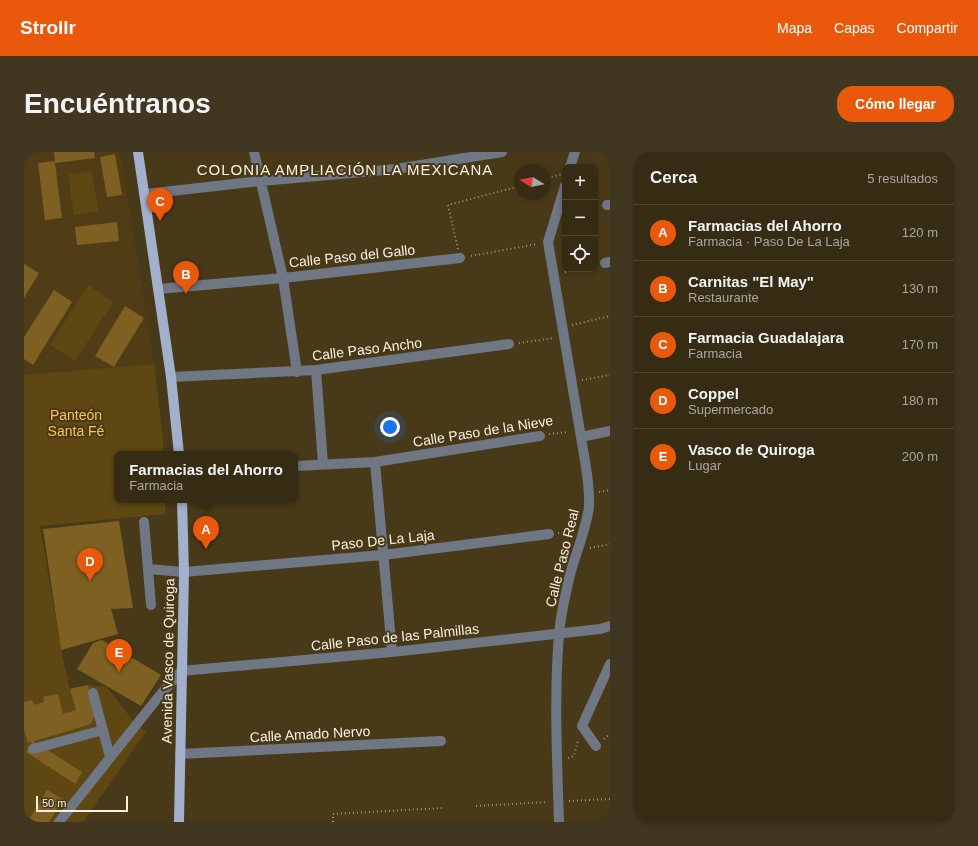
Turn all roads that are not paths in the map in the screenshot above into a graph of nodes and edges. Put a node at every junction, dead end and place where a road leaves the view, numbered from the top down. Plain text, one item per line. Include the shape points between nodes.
1 (138, 152) edge
2 (254, 152) edge
3 (502, 152) edge
4 (575, 152) edge
5 (571, 164) edge
6 (261, 181) junction
7 (145, 194) junction
8 (562, 196) edge
9 (460, 258) road end
10 (282, 278) junction
11 (158, 289) junction
12 (510, 344) road end
13 (316, 370) junction
14 (297, 372) junction
15 (170, 377) junction
16 (610, 431) edge
17 (581, 434) junction
18 (540, 436) road end
19 (179, 451) edge
20 (376, 462) junction
21 (323, 464) junction
22 (298, 466) edge
23 (182, 503) edge
24 (144, 522) dead end
25 (548, 534) road end
26 (383, 555) junction
27 (148, 569) junction
28 (184, 572) junction
29 (151, 605) dead end
30 (610, 628) edge
31 (559, 633) junction
32 (392, 652) junction
33 (610, 664) edge
34 (182, 671) junction
35 (93, 694) dead end
36 (103, 730) junction
37 (441, 741) dead end
38 (596, 746) dead end
39 (33, 749) dead end
40 (180, 754) junction
41 (110, 757) junction
42 (58, 822) edge
43 (179, 822) edge
44 (559, 822) edge

1 - 7 main road
2 - 6 street
3 - 6 street via 396,169
4 - 5 street
6 - 7 street
6 - 10 street
7 - 11 main road
8 - 17 street, Calle Paso Real via 548,242
9 - 10 street, Calle Paso del Gallo
10 - 11 street, Calle Paso del Gallo
10 - 14 street
11 - 15 main road
12 - 13 street, Calle Paso Ancho
13 - 14 street, Calle Paso Ancho
13 - 21 street
14 - 15 street, Calle Paso Ancho
15 - 19 main road
16 - 17 street
17 - 31 street, Calle Paso Real via 589,506 563,606
18 - 20 street, Calle Paso de la Nieve
20 - 21 street, Calle Paso de la Nieve
20 - 26 street
21 - 22 street, Calle Paso de la Nieve
23 - 28 main road, Avenida Vasco de Quiroga
24 - 27 street
25 - 26 street, Paso De La Laja
26 - 28 street, Paso De La Laja
26 - 32 street
27 - 28 street, Paso De La Laja
27 - 29 street
28 - 34 main road, Avenida Vasco de Quiroga
30 - 31 street, Calle Paso de las Palmillas
31 - 32 street, Calle Paso de las Palmillas
31 - 44 street, Calle Paso Real via 556,709
32 - 34 street, Calle Paso de las Palmillas
33 - 38 street via 582,726
34 - 40 main road, Avenida Vasco de Quiroga
34 - 41 street
35 - 36 street
36 - 39 street
36 - 41 street
37 - 40 street, Calle Amado Nervo
40 - 43 main road, Avenida Vasco de Quiroga
41 - 42 street

